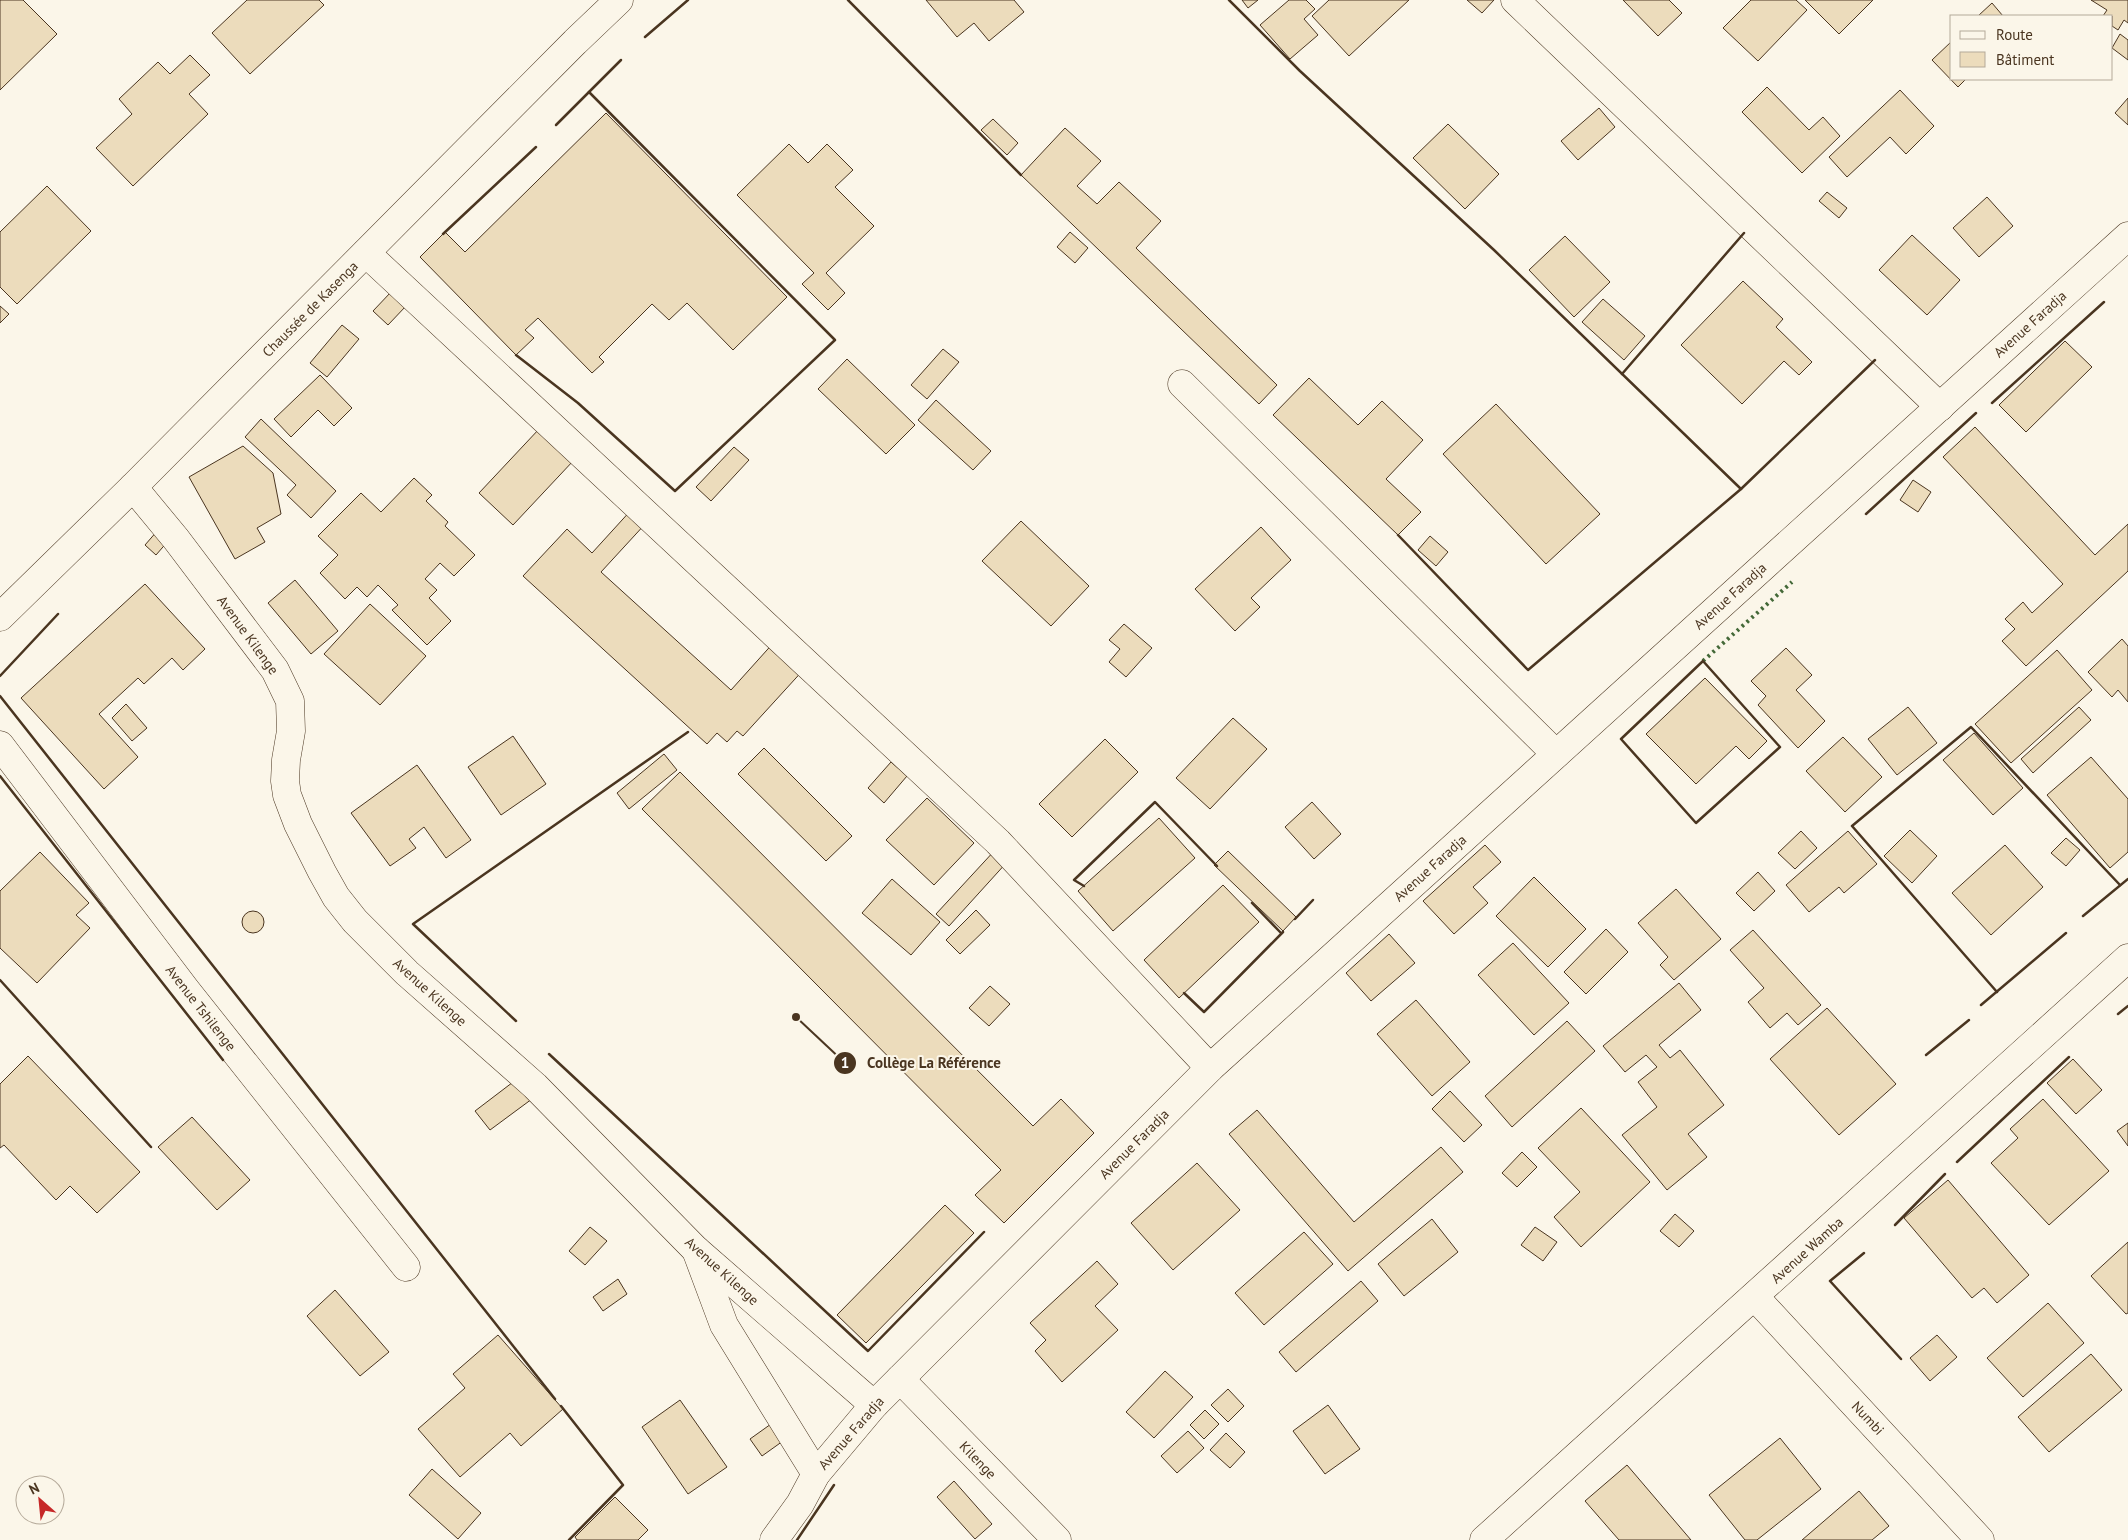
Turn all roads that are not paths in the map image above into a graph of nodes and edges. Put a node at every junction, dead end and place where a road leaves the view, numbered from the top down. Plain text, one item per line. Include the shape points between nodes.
1 (619, 0) edge
2 (1515, 0) edge
3 (2128, 236) edge
4 (366, 253) junction
5 (1182, 384) dead end
6 (1940, 407) junction
7 (133, 488) junction
8 (0, 617) edge
9 (0, 745) edge
10 (1556, 754) junction
11 (2128, 958) edge
12 (1210, 1068) junction
13 (695, 1249) junction
14 (406, 1267) dead end
15 (1756, 1297) junction
16 (900, 1379) junction
17 (874, 1404) junction
18 (816, 1474) junction
19 (774, 1540) edge
20 (1057, 1540) edge
21 (1484, 1540) edge
22 (1980, 1540) edge

1 - 4 street, Chaussée de Kasenga
2 - 6 street
3 - 6 street, Avenue Faradja
4 - 7 street, Chaussée de Kasenga
4 - 12 street via 998,842
5 - 10 street
6 - 10 street, Avenue Faradja
7 - 8 street, Chaussée de Kasenga
7 - 13 street, Avenue Kilenge via 263,652 283,686 290,701 292,731 286,760 288,795 310,850 336,897 407,973 535,1086
9 - 14 street, Avenue Tshilenge via 186,990
10 - 12 street, Avenue Faradja
11 - 15 street, Avenue Wamba
12 - 16 street, Avenue Faradja
13 - 17 street, Avenue Kilenge
13 - 18 street via 724,1325
15 - 21 street, Avenue Wamba
15 - 22 street, Numbi
16 - 17 street, Avenue Faradja
16 - 20 street, Kilenge
17 - 18 street, Avenue Faradja
18 - 19 street, Avenue Faradja via 800,1504

